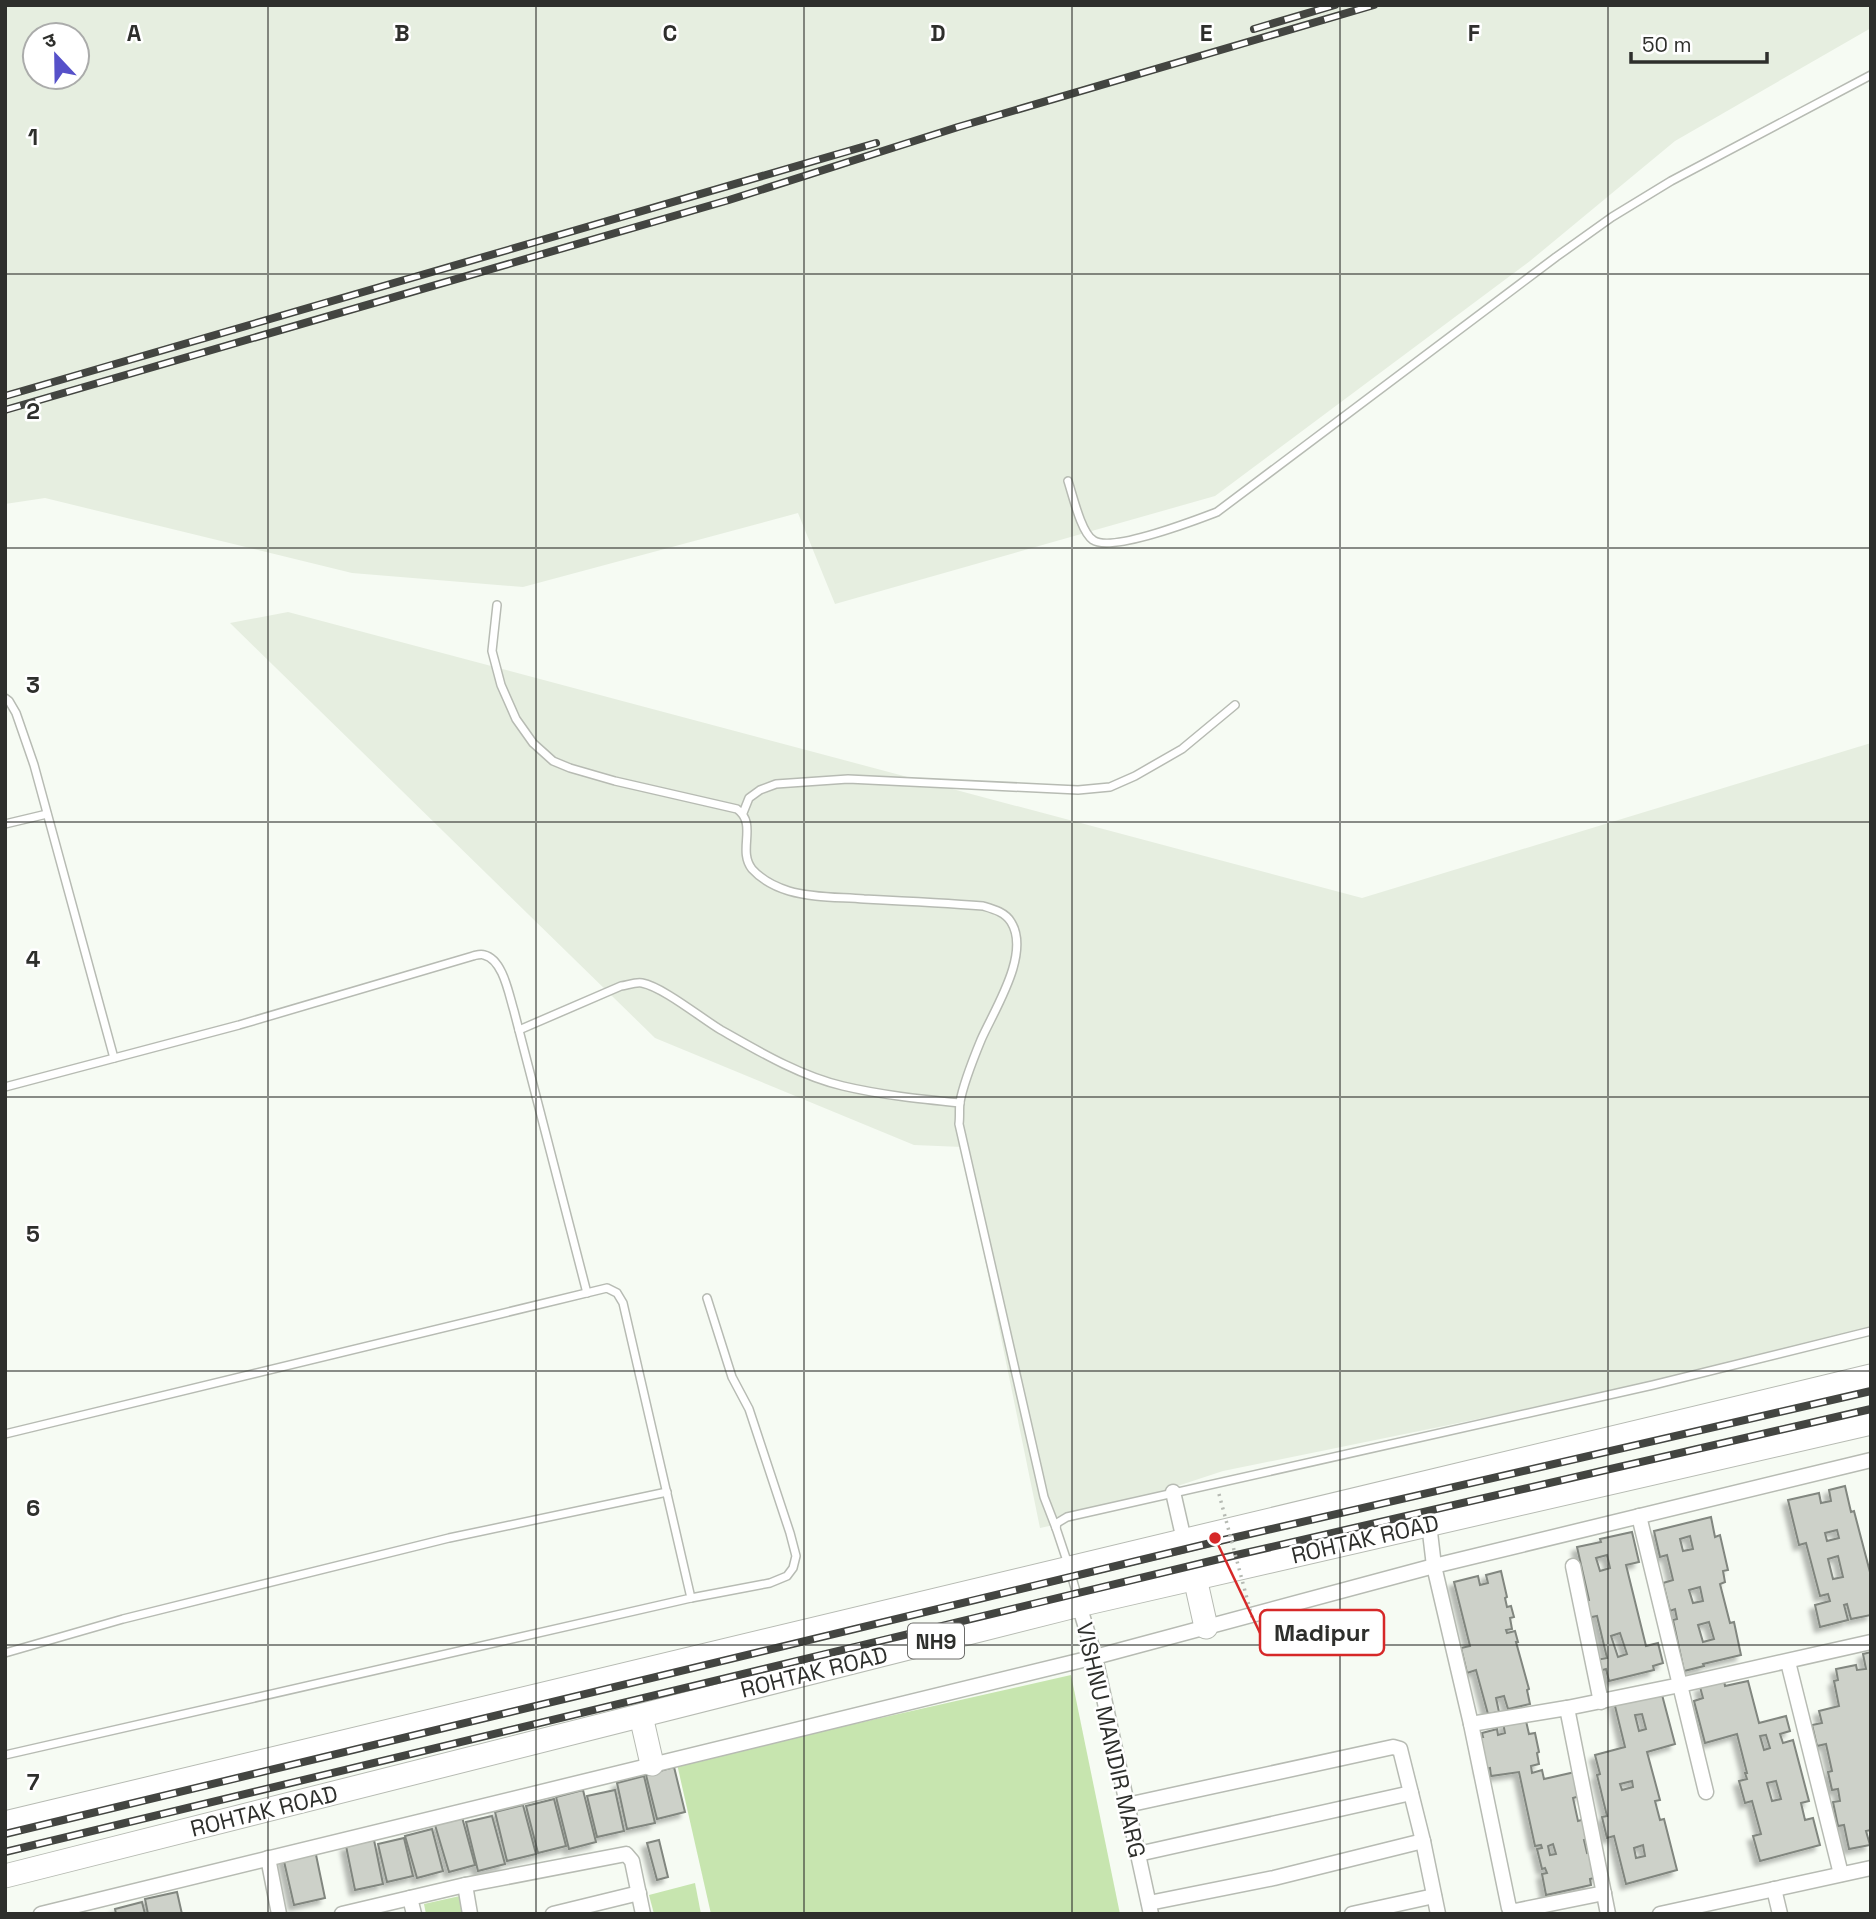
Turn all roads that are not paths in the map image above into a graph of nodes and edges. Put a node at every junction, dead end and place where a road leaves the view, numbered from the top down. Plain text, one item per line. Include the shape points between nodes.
1 (1871, 75) edge
2 (1068, 481) dead end
3 (497, 605) dead end
4 (5, 698) edge
5 (1235, 705) dead end
6 (743, 813) junction
7 (47, 814) junction
8 (5, 824) edge
9 (519, 1030) junction
10 (114, 1058) junction
11 (5, 1087) edge
12 (960, 1103) junction
13 (587, 1293) junction
14 (707, 1298) dead end
15 (1871, 1331) edge
16 (1871, 1376) edge
17 (1871, 1423) edge
18 (5, 1434) edge
19 (1871, 1460) edge
20 (667, 1492) junction
21 (1173, 1492) junction
22 (1639, 1516) junction
23 (1429, 1524) junction
24 (1056, 1528) junction
25 (1184, 1539) junction
26 (1434, 1566) junction
27 (1573, 1566) dead end
28 (1069, 1567) junction
29 (1195, 1578) junction
30 (691, 1598) junction
31 (1079, 1605) junction
32 (1206, 1627) junction
33 (1871, 1642) edge
34 (5, 1653) edge
35 (1095, 1657) junction
36 (1788, 1662) junction
37 (1681, 1685) junction
38 (1601, 1702) junction
39 (1567, 1708) junction
40 (641, 1716) junction
41 (1471, 1724) junction
42 (5, 1755) edge
43 (652, 1764) junction
44 (1706, 1792) dead end
45 (1411, 1793) junction
46 (1127, 1805) junction
47 (5, 1823) edge
48 (1423, 1841) junction
49 (1138, 1854) junction
50 (268, 1858) junction
51 (1871, 1868) edge
52 (1841, 1874) junction
53 (5, 1876) edge
54 (465, 1885) junction
55 (1774, 1889) junction
56 (639, 1893) junction
57 (1604, 1894) junction
58 (1434, 1896) junction
59 (410, 1898) junction
60 (1150, 1909) edge
61 (41, 1914) edge
62 (279, 1914) edge
63 (342, 1914) edge
64 (414, 1914) edge
65 (470, 1914) edge
66 (553, 1914) edge
67 (643, 1914) edge
68 (1352, 1914) edge
69 (1438, 1914) edge
70 (1608, 1914) edge
71 (1660, 1914) edge
72 (1780, 1914) edge

1 - 2 lane via 1612,217 1217,512 1120,543 1103,544 1084,528
3 - 6 lane via 492,651 501,685 516,719 553,761
4 - 7 lane via 16,713
5 - 6 lane via 1182,749 1110,787 1077,790 824,780 760,790 749,798
6 - 12 lane via 748,822 747,861 769,882 789,891 984,906 1010,920 1016,935 1016,959
7 - 8 lane
7 - 10 lane
9 - 10 lane via 500,966 484,954
9 - 12 lane via 621,986 644,984 805,1073 895,1096
9 - 13 lane
10 - 11 lane
12 - 24 lane, VISHNU MANDIR MARG via 960,1124 1022,1400 1044,1497
13 - 18 lane
13 - 20 lane via 607,1288 623,1303
14 - 30 lane via 732,1377 749,1409 796,1556 787,1576
15 - 21 lane via 1653,1385
16 - 25 main road, ROHTAK ROAD / NH9
17 - 23 main road, ROHTAK ROAD / NH9
19 - 22 street
20 - 30 lane
20 - 34 lane via 449,1538
21 - 24 lane via 1067,1517 1059,1520
21 - 25 street
22 - 26 street
22 - 37 street
23 - 26 street
23 - 29 main road, ROHTAK ROAD / NH9
24 - 28 lane, VISHNU MANDIR MARG
25 - 28 main road, ROHTAK ROAD / NH9
26 - 32 street
26 - 41 street
27 - 38 street
28 - 31 lane, VISHNU MANDIR MARG
28 - 47 main road, ROHTAK ROAD / NH9
29 - 31 main road, ROHTAK ROAD / NH9
29 - 32 main road
30 - 42 lane
31 - 35 street, VISHNU MANDIR MARG
31 - 40 main road, ROHTAK ROAD / NH9
32 - 35 street
33 - 36 street
35 - 43 street
35 - 46 street, VISHNU MANDIR MARG
36 - 37 street
36 - 52 street
37 - 38 street
37 - 44 street
38 - 39 street
39 - 41 street
39 - 57 street
40 - 43 main road
40 - 53 main road, ROHTAK ROAD / NH9
41 - 57 street via 1509,1908 1515,1911
43 - 50 street
45 - 46 street via 1400,1749 1393,1746
45 - 48 street
45 - 49 street
46 - 49 street, VISHNU MANDIR MARG
48 - 58 street
48 - 60 street
49 - 60 street, VISHNU MANDIR MARG
50 - 61 street
50 - 62 street
51 - 52 street
52 - 55 street
54 - 56 street via 625,1854 632,1860
54 - 59 street
54 - 65 street
55 - 71 street
55 - 72 street
56 - 66 street
56 - 67 street
57 - 70 street
58 - 68 street
58 - 69 street
59 - 63 street
59 - 64 street

